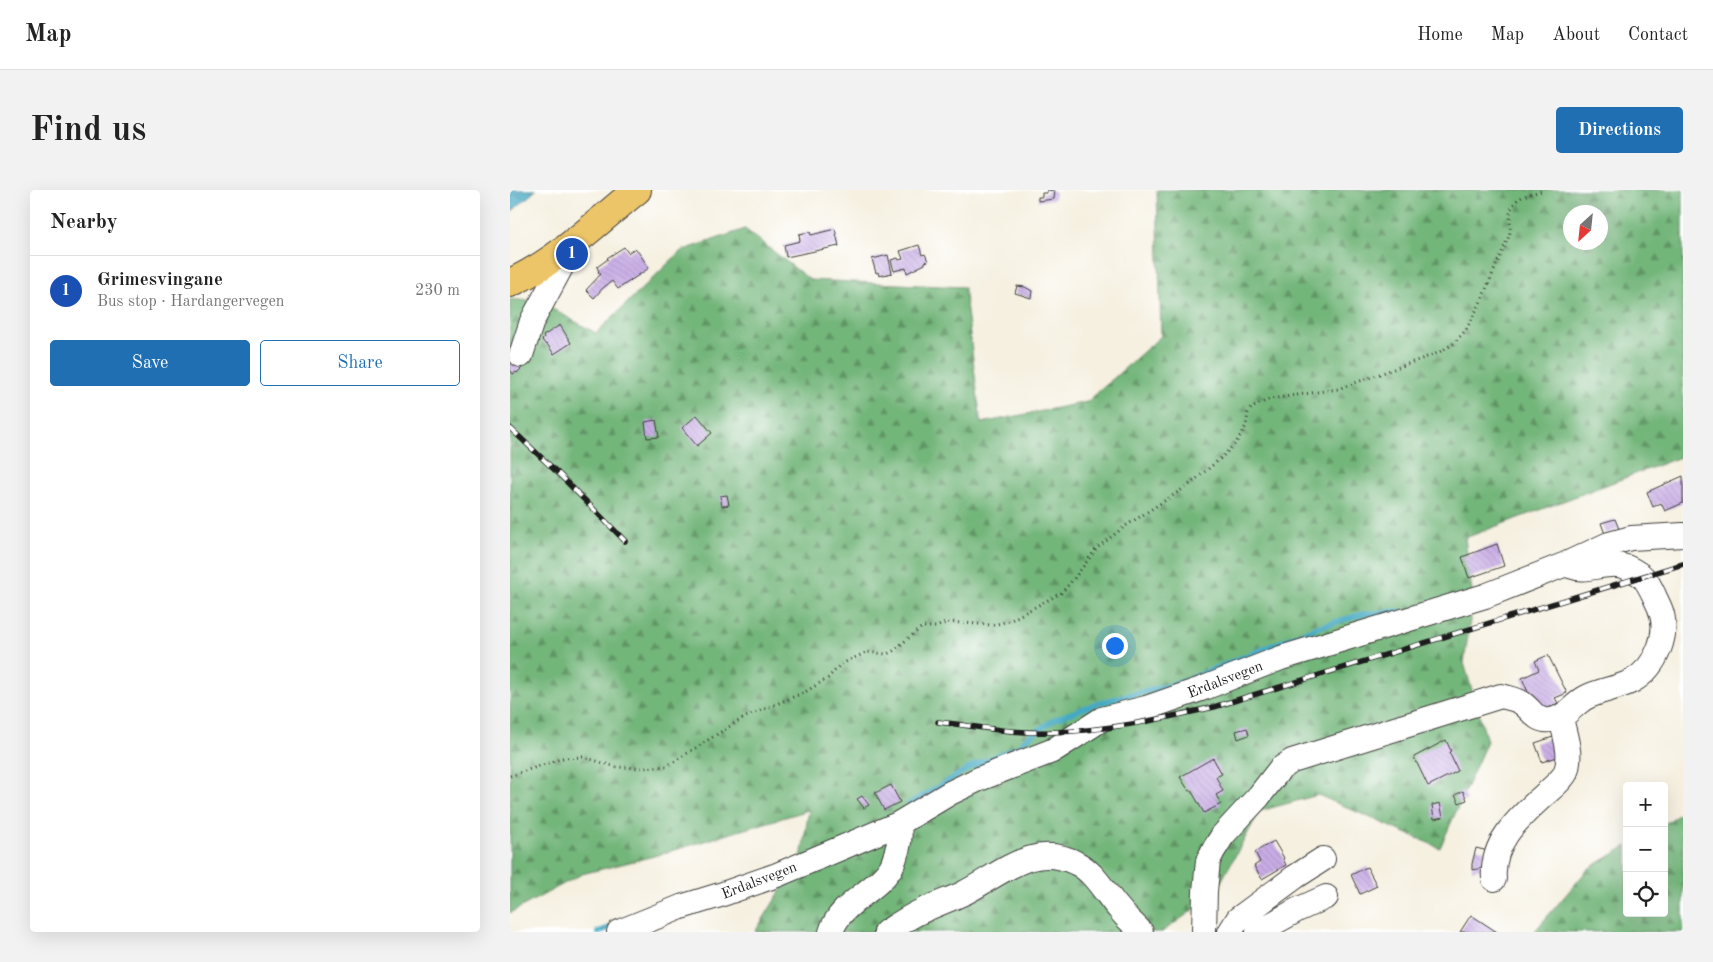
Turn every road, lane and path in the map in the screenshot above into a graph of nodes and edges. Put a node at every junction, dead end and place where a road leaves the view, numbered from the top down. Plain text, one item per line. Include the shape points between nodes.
1 (637, 190) edge
2 (1544, 190) edge
3 (570, 245) junction
4 (510, 283) edge
5 (521, 355) dead end
6 (1683, 535) edge
7 (1566, 564) junction
8 (1561, 718) junction
9 (510, 776) edge
10 (898, 824) junction
11 (1323, 859) dead end
12 (1494, 879) dead end
13 (1326, 897) dead end
14 (619, 932) edge
15 (831, 932) edge
16 (886, 932) edge
17 (1141, 932) edge
18 (1204, 932) edge
19 (1230, 932) edge
20 (1258, 932) edge

1 - 3 main road
2 - 9 path via 1529,193 1511,208 1509,236 1466,330 1453,344 1438,353 1338,389 1270,399 1251,408 1236,443 1221,458 1189,485 1097,548 1060,593 1034,609 993,625 948,622 936,627 922,627 893,651 887,654 868,652 841,664 828,678 805,692 743,718 667,766 616,767 584,757 563,758
3 - 4 main road
3 - 5 street via 532,321
6 - 7 street, Erdalsvegen via 1631,538 1609,544
7 - 8 street via 1578,569 1610,564 1626,566 1642,575 1662,612 1664,626 1658,650 1644,672 1631,681 1586,698
7 - 10 street, Erdalsvegen via 1485,596 1281,658 1146,708 1102,719 1052,751 957,790
8 - 12 street via 1569,753 1565,774 1506,835 1497,850
8 - 18 street via 1538,718 1522,703 1501,696 1292,761 1280,769 1213,851 1208,861
10 - 14 street, Erdalsvegen via 777,875
10 - 15 street via 900,838 890,869 842,912
11 - 19 street via 1238,919
13 - 20 street
16 - 17 street via 1015,863 1050,855 1077,863

